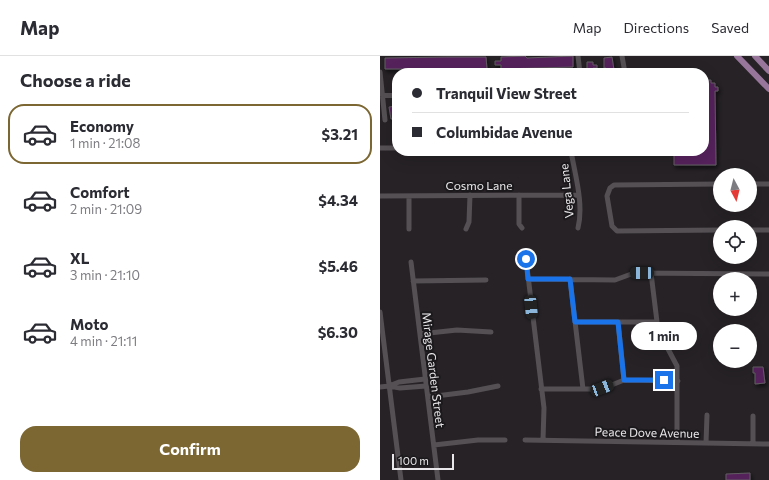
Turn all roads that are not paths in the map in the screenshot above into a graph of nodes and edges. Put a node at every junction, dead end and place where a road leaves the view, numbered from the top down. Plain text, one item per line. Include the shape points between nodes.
1 (578, 56) edge
2 (622, 56) edge
3 (737, 56) edge
4 (755, 56) edge
5 (579, 68) edge
6 (624, 68) edge
7 (769, 71) edge
8 (380, 72) edge
9 (767, 85) edge
10 (381, 95) edge
11 (392, 96) edge
12 (384, 120) dead end
13 (380, 148) edge
14 (392, 148) edge
15 (573, 156) edge
16 (713, 184) edge
17 (757, 184) edge
18 (769, 184) edge
19 (470, 195) junction
20 (519, 195) junction
21 (578, 195) junction
22 (380, 196) edge
23 (409, 196) junction
24 (466, 228) dead end
25 (522, 228) dead end
26 (578, 228) dead end
27 (409, 229) dead end
28 (713, 230) edge
29 (757, 230) edge
30 (769, 230) edge
31 (526, 259) dead end
32 (411, 262) dead end
33 (651, 273) junction
34 (769, 274) edge
35 (528, 279) junction
36 (570, 279) junction
37 (486, 280) dead end
38 (413, 281) junction
39 (380, 312) edge
40 (575, 322) junction
41 (618, 322) junction
42 (657, 322) junction
43 (491, 332) dead end
44 (420, 334) junction
45 (425, 379) junction
46 (624, 380) junction
47 (678, 381) junction
48 (389, 386) junction
49 (426, 386) junction
50 (498, 386) dead end
51 (380, 387) edge
52 (541, 388) junction
53 (583, 389) junction
54 (428, 397) junction
55 (707, 415) dead end
56 (753, 416) dead end
57 (505, 440) dead end
58 (525, 440) dead end
59 (543, 440) junction
60 (677, 442) junction
61 (706, 443) junction
62 (753, 443) junction
63 (769, 444) edge
64 (434, 445) junction
65 (401, 480) edge
66 (438, 480) edge

1 - 5 street
2 - 6 street
3 - 9 main road
4 - 7 main road
8 - 10 street
10 - 11 street
10 - 12 street
13 - 14 street
15 - 21 street, Vega Lane
16 - 28 street via 618,185 610,188 607,196 614,230
17 - 18 street
19 - 20 street, Cosmo Lane
19 - 23 street, Cosmo Lane
19 - 24 street via 469,222
20 - 21 street, Cosmo Lane
20 - 25 street via 519,224
21 - 26 street, Vega Lane
22 - 23 street, Cosmo Lane
23 - 27 street
29 - 30 street
31 - 35 street
32 - 38 street, Mirage Garden Street
33 - 34 street
33 - 36 street via 634,273 615,280
33 - 42 street
35 - 36 street
35 - 52 street
36 - 40 street
37 - 38 street
38 - 44 street, Mirage Garden Street
39 - 48 street
40 - 41 street
40 - 53 street
41 - 42 street
41 - 46 street
42 - 47 street via 658,330 677,366
43 - 44 street via 457,330
44 - 45 street, Mirage Garden Street
45 - 48 street via 399,382
45 - 49 street, Mirage Garden Street
46 - 47 street
46 - 53 street via 602,388
47 - 60 street
48 - 49 street
48 - 51 street
48 - 65 street
49 - 54 street, Mirage Garden Street
50 - 54 street
52 - 53 street
52 - 59 street via 544,408
54 - 64 street, Mirage Garden Street
55 - 61 street
56 - 62 street
57 - 64 street
58 - 59 street, Peace Dove Avenue
59 - 60 street, Peace Dove Avenue
60 - 61 street, Peace Dove Avenue
61 - 62 street, Peace Dove Avenue
62 - 63 street, Peace Dove Avenue
64 - 66 street, Mirage Garden Street

